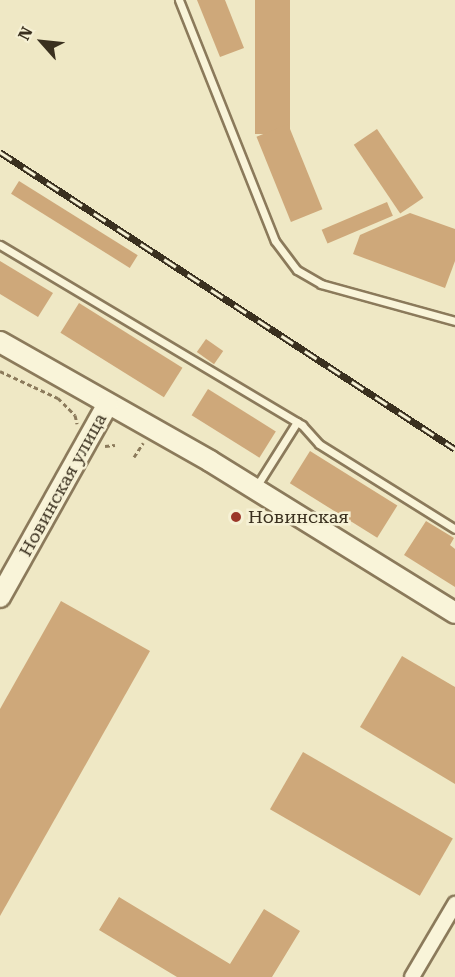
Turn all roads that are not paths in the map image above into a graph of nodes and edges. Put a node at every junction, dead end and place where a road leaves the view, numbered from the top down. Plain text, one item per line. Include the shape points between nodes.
1 (179, 0) edge
2 (0, 245) edge
3 (455, 321) edge
4 (0, 342) edge
5 (108, 404) junction
6 (297, 422) junction
7 (255, 489) junction
8 (455, 529) edge
9 (0, 597) edge
10 (455, 613) edge
11 (455, 904) edge
12 (412, 977) edge

1 - 3 lane via 275,242 297,270 321,284
2 - 6 lane
4 - 5 main road
5 - 7 main road
5 - 9 main road, Новинская улица
6 - 7 lane
6 - 8 lane via 319,444
7 - 10 main road
11 - 12 street

